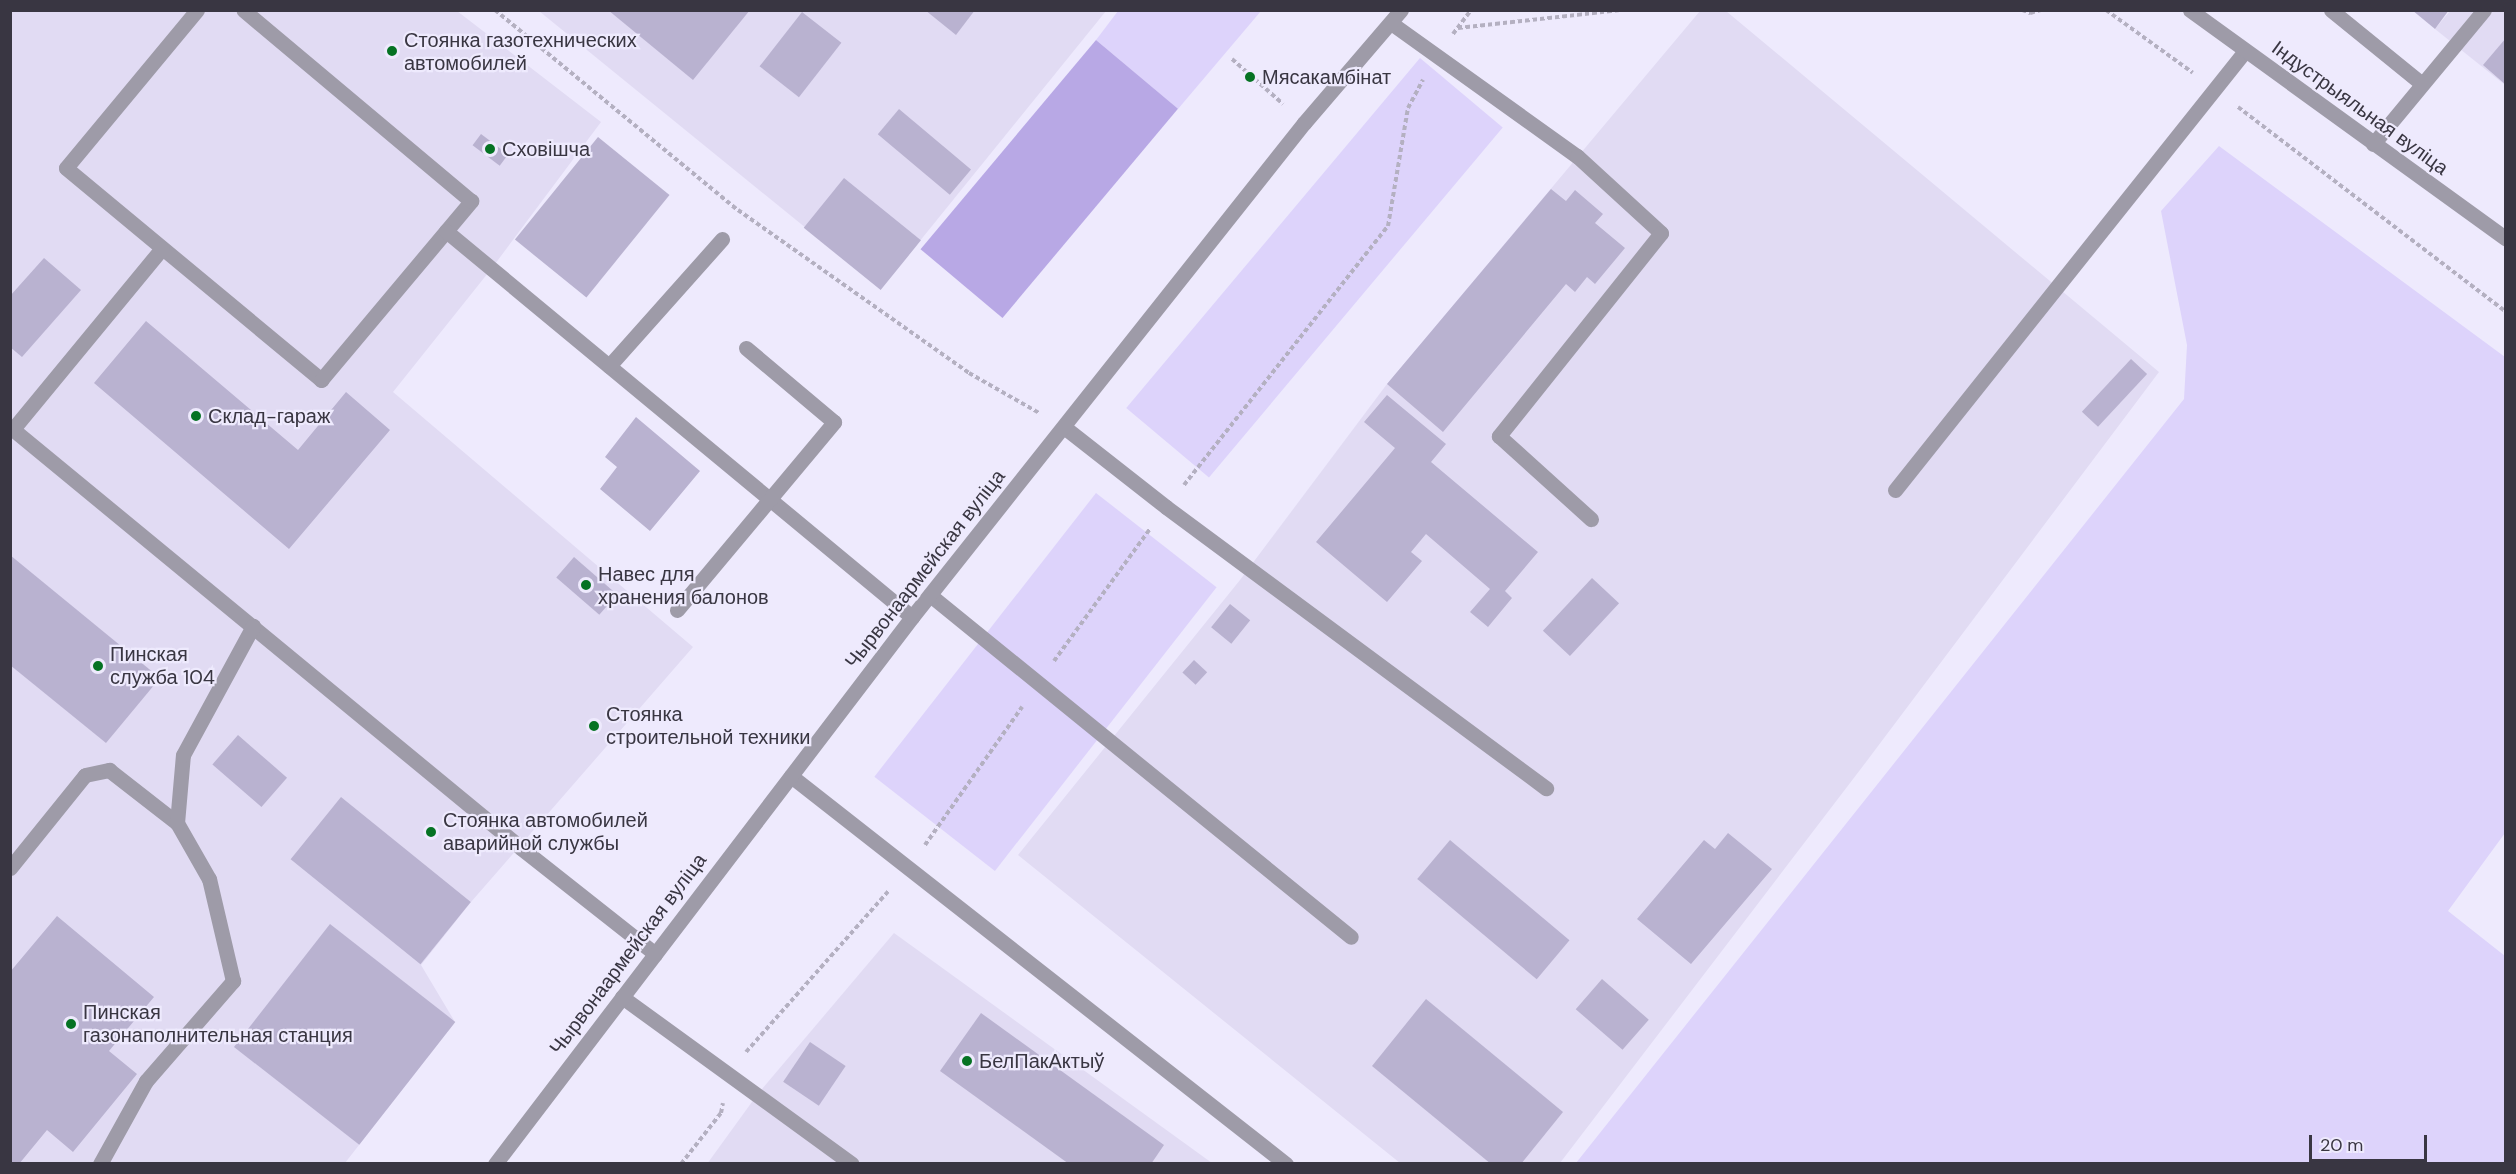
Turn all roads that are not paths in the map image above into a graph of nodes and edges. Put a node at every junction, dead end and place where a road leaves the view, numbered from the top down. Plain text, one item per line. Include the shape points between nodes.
1 (197, 10) edge
2 (243, 10) edge
3 (2190, 10) edge
4 (2331, 10) edge
5 (2484, 10) edge
6 (1396, 17) edge
7 (2245, 51) junction
8 (2422, 84) junction
9 (2373, 144) junction
10 (446, 231) junction
11 (2505, 237) edge
12 (722, 239) dead end
13 (162, 248) junction
14 (746, 348) dead end
15 (609, 366) junction
16 (1064, 427) junction
17 (12, 428) edge
18 (1895, 490) dead end
19 (770, 498) junction
20 (1591, 519) dead end
21 (930, 595) junction
22 (677, 610) dead end
23 (912, 617) junction
24 (253, 626) junction
25 (791, 776) junction
26 (1546, 788) dead end
27 (177, 823) junction
28 (10, 868) edge
29 (1351, 937) dead end
30 (655, 954) junction
31 (622, 997) junction
32 (100, 1164) edge
33 (495, 1164) edge
34 (852, 1164) edge
35 (1287, 1164) edge

1 - 13 street via 66,168
2 - 10 street via 471,201
3 - 7 street, Індустрыяльная вуліца
4 - 8 street
5 - 8 street
6 - 16 street, Чырвонаармейская вуліца via 1304,123
6 - 20 street via 1437,55 1577,156 1660,233 1499,436
7 - 9 street, Індустрыяльная вуліца
7 - 18 street
8 - 9 street
9 - 11 street, Індустрыяльная вуліца
10 - 13 street via 321,380
10 - 15 street
12 - 15 street
13 - 17 street
14 - 19 street via 834,422
15 - 19 street
16 - 21 street, Чырвонаармейская вуліца
16 - 26 street
17 - 24 street
19 - 22 street
19 - 23 street
21 - 23 street, Чырвонаармейская вуліца
21 - 29 street
23 - 25 street, Чырвонаармейская вуліца
24 - 27 street via 183,755
24 - 30 street
25 - 30 street, Чырвонаармейская вуліца
25 - 35 street
27 - 28 street via 109,770 85,775
27 - 32 street via 208,879 233,981 146,1081
30 - 31 street, Чырвонаармейская вуліца
31 - 33 street, Чырвонаармейская вуліца
31 - 34 street

